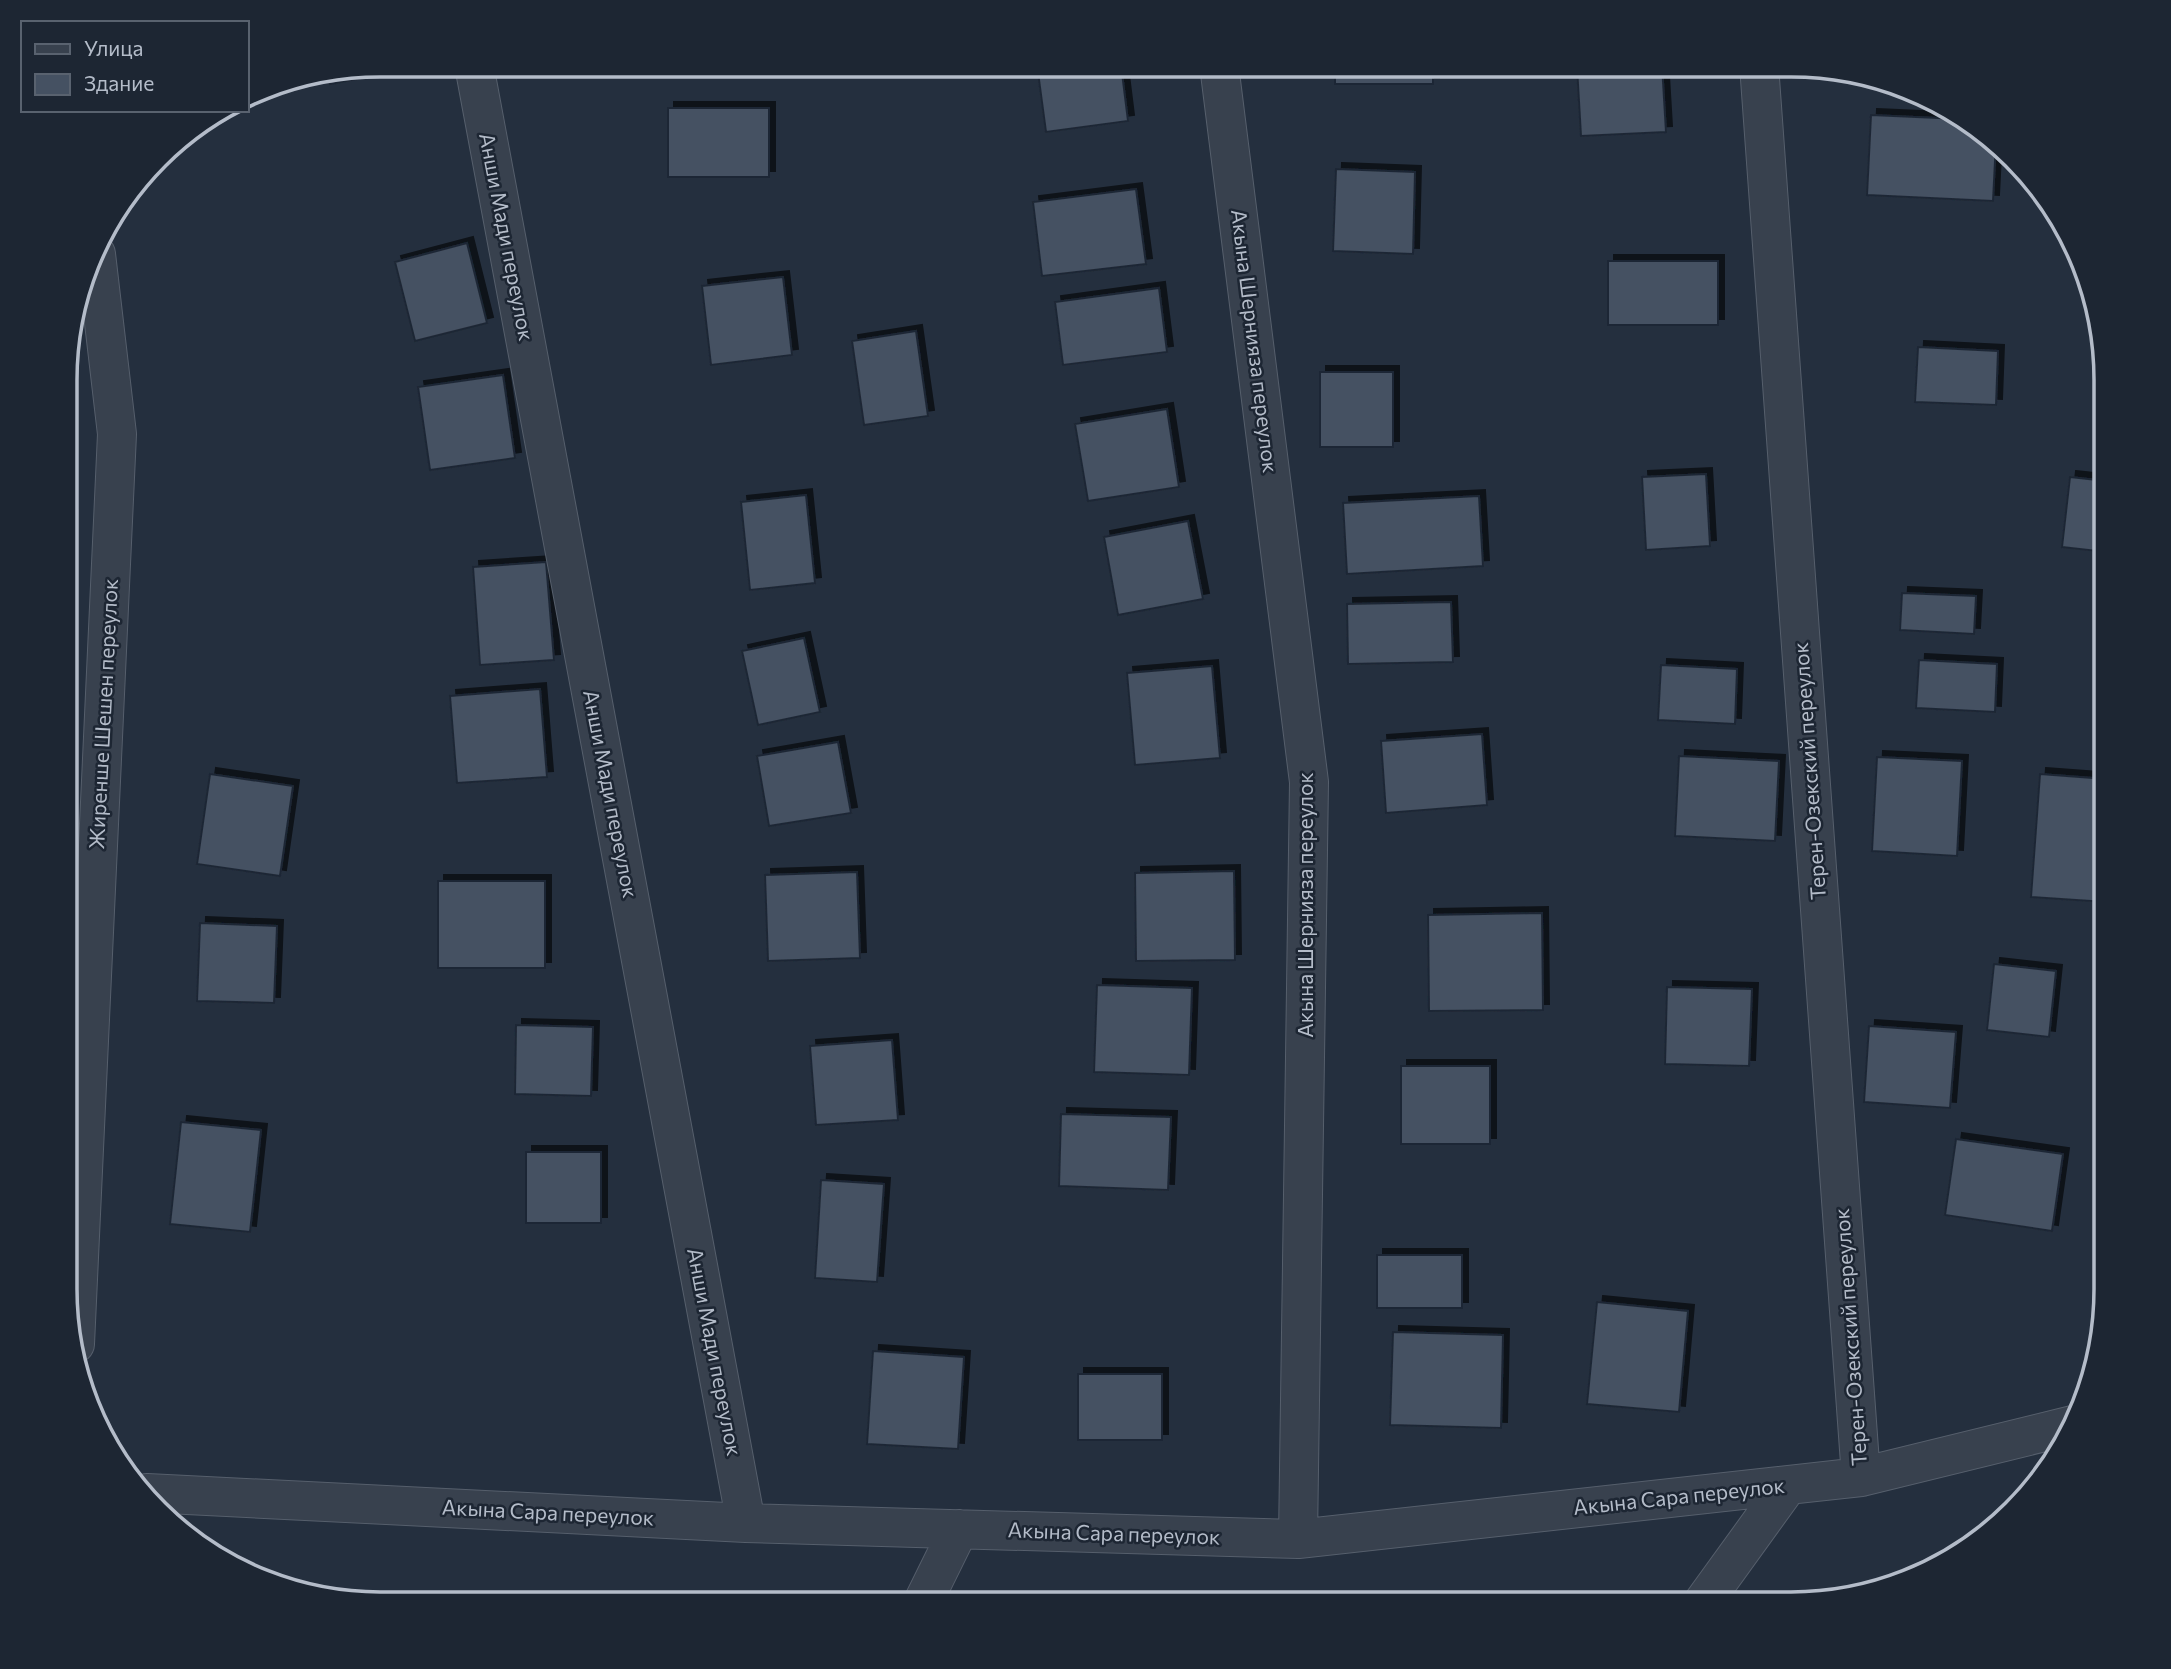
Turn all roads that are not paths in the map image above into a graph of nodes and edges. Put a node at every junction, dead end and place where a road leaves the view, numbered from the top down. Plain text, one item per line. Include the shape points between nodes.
1 (476, 77) edge
2 (1221, 77) edge
3 (1760, 77) edge
4 (98, 270) edge
5 (77, 1295) edge
6 (2060, 1428) edge
7 (1861, 1477) junction
8 (1788, 1485) junction
9 (156, 1493) edge
10 (746, 1523) junction
11 (959, 1529) junction
12 (1298, 1539) junction
13 (928, 1592) edge
14 (1711, 1592) edge

1 - 10 street, Анши Мади переулок
2 - 12 street, Акына Шернияза переулок via 1309,782
3 - 7 street, Терен-Озекский переулок
4 - 5 street, Жиренше Шешен переулок via 117,434
6 - 7 street, Акына Сара переулок
7 - 8 street, Акына Сара переулок
8 - 12 street, Акына Сара переулок
8 - 14 street
9 - 10 street, Акына Сара переулок
10 - 11 street, Акына Сара переулок
11 - 12 street, Акына Сара переулок
11 - 13 street

